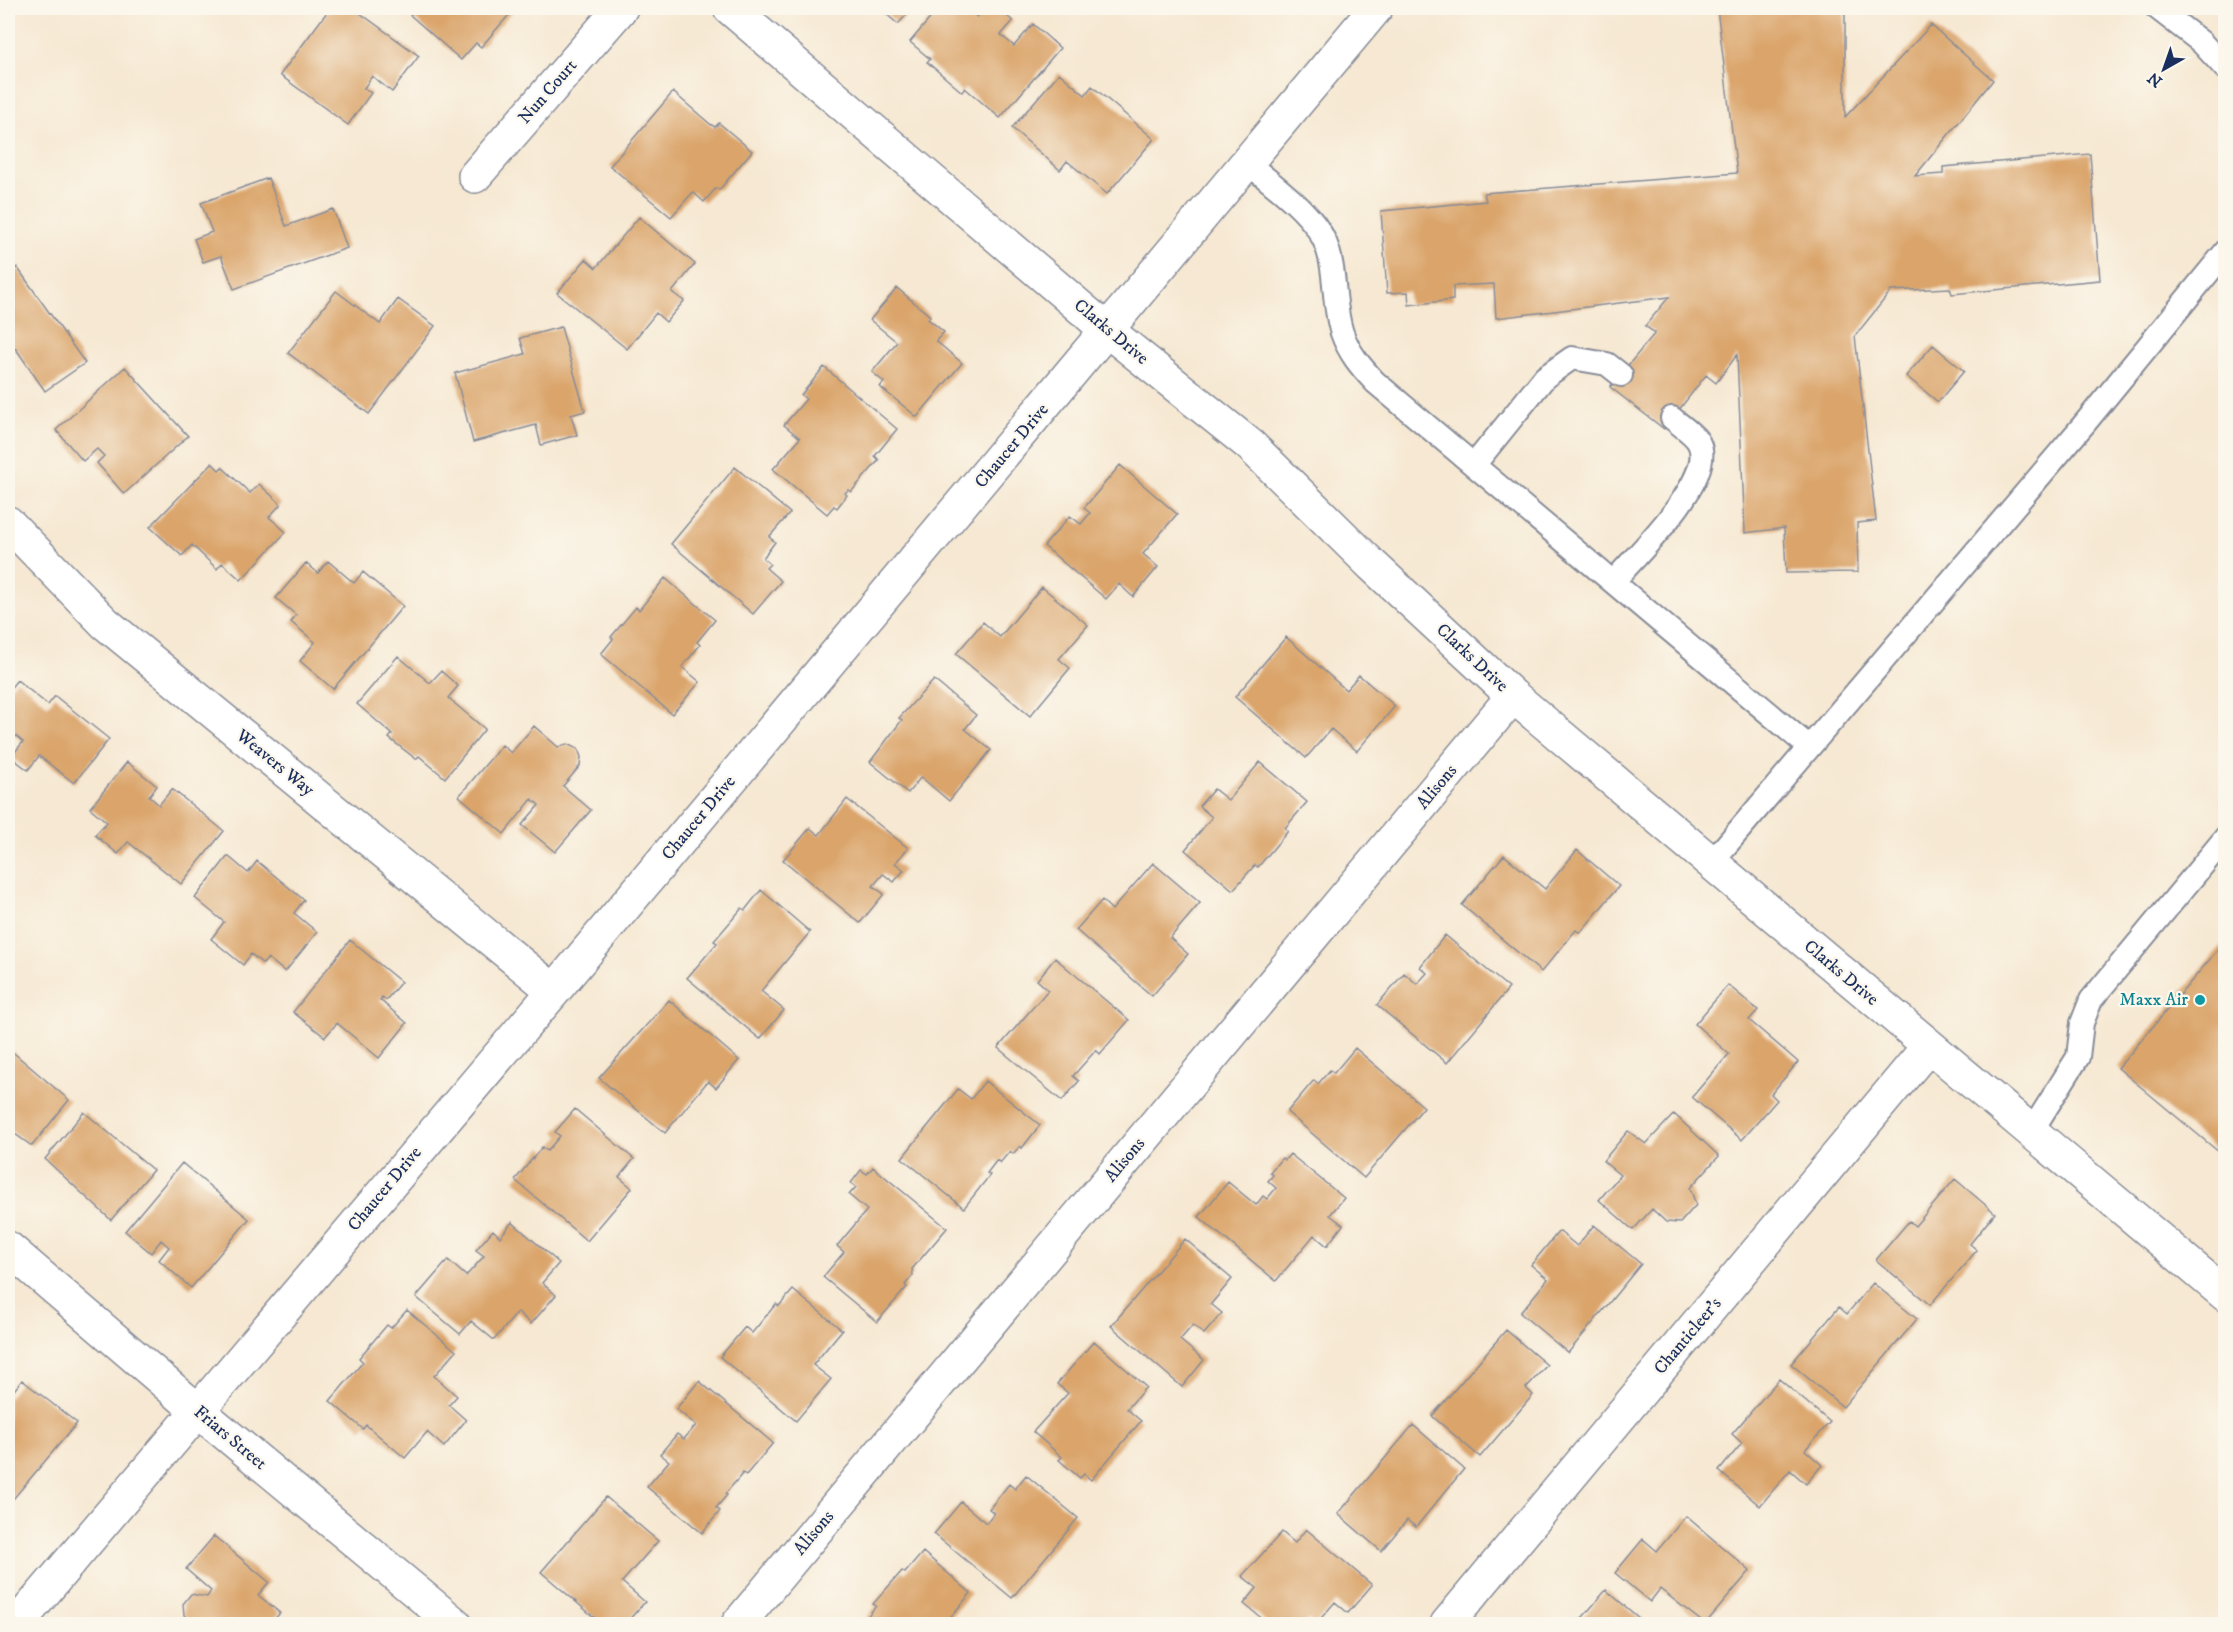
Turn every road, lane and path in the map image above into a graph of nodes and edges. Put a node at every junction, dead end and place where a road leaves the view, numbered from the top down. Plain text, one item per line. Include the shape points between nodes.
1 (621, 8) edge
2 (730, 8) edge
3 (1376, 8) edge
4 (2157, 8) edge
5 (2226, 69) edge
6 (1248, 162) junction
7 (475, 176) dead end
8 (2226, 250) edge
9 (1108, 331) junction
10 (1621, 375) dead end
11 (1672, 418) dead end
12 (1474, 465) junction
13 (8, 523) edge
14 (1614, 581) junction
15 (1513, 696) junction
16 (1809, 747) junction
17 (2226, 837) edge
18 (1711, 863) junction
19 (554, 991) junction
20 (1928, 1047) junction
21 (2031, 1132) junction
22 (8, 1248) edge
23 (2226, 1295) edge
24 (197, 1410) junction
25 (17, 1624) edge
26 (455, 1624) edge
27 (738, 1624) edge
28 (1447, 1624) edge

1 - 7 street, Nun Court
2 - 9 street, Clarks Drive
3 - 6 street, Chaucer Drive
4 - 5 lane via 2201,42
6 - 9 street, Chaucer Drive
6 - 12 lane via 1305,215 1324,241 1333,271 1342,332 1353,356 1375,382
8 - 16 lane via 2085,423
9 - 15 street, Clarks Drive via 1250,445
9 - 19 street, Chaucer Drive
10 - 12 lane via 1607,364 1572,358 1545,377
11 - 14 lane via 1698,441 1702,465 1678,508
12 - 14 lane
13 - 19 street, Weavers Way via 105,624
14 - 16 lane
15 - 18 street, Clarks Drive
15 - 27 street, Alisons
16 - 18 lane
17 - 21 lane via 2091,1000 2082,1023 2078,1057
18 - 20 street, Clarks Drive
19 - 24 street, Chaucer Drive
20 - 21 street, Clarks Drive
20 - 28 street, Chanticleer's
21 - 23 street, Clarks Drive
22 - 24 street, Friars Street
24 - 25 street, Chaucer Drive
24 - 26 street, Friars Street

